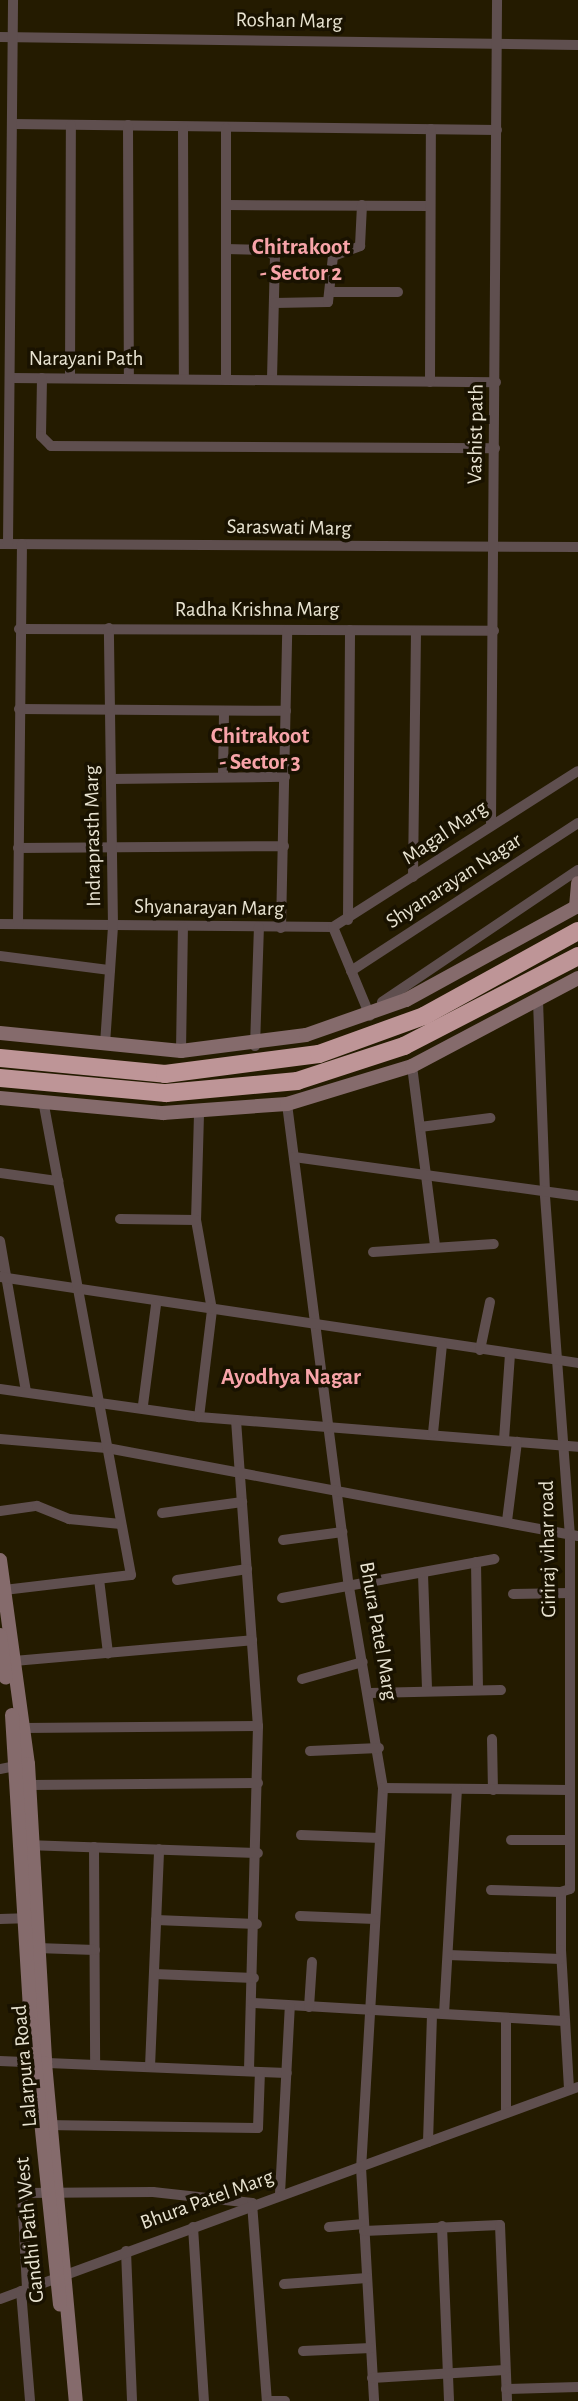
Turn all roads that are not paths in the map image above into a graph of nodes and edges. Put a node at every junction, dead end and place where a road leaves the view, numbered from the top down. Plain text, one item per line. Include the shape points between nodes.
1 (13, 0) edge
2 (497, 0) edge
3 (12, 36) junction
4 (0, 37) edge
5 (497, 44) junction
6 (578, 46) edge
7 (12, 124) junction
8 (71, 125) junction
9 (128, 125) junction
10 (183, 127) junction
11 (226, 128) junction
12 (431, 129) junction
13 (497, 130) junction
14 (227, 205) junction
15 (362, 205) junction
16 (430, 206) junction
17 (226, 249) junction
18 (330, 292) junction
19 (398, 292) dead end
20 (274, 303) junction
21 (128, 377) junction
22 (11, 378) junction
23 (70, 378) junction
24 (184, 378) junction
25 (42, 379) junction
26 (226, 380) junction
27 (272, 380) junction
28 (430, 382) junction
29 (496, 382) junction
30 (495, 448) junction
31 (4, 544) edge
32 (22, 544) junction
33 (578, 547) edge
34 (493, 550) junction
35 (109, 628) junction
36 (19, 629) junction
37 (287, 630) junction
38 (350, 630) junction
39 (416, 631) junction
40 (494, 631) junction
41 (19, 709) junction
42 (110, 709) junction
43 (224, 710) junction
44 (286, 711) junction
45 (578, 771) edge
46 (285, 777) junction
47 (223, 778) junction
48 (111, 779) junction
49 (578, 823) edge
50 (491, 824) junction
51 (112, 846) junction
52 (284, 846) junction
53 (18, 848) junction
54 (578, 870) edge
55 (413, 877) junction
56 (578, 883) edge
57 (577, 906) edge
58 (348, 920) junction
59 (0, 924) edge
60 (18, 924) junction
61 (113, 926) junction
62 (183, 927) junction
63 (259, 927) junction
64 (333, 927) junction
65 (281, 928) junction
66 (578, 931) edge
67 (0, 956) edge
68 (578, 956) edge
69 (110, 970) junction
70 (351, 971) junction
71 (578, 978) edge
72 (538, 1001) junction
73 (368, 1012) junction
74 (0, 1033) edge
75 (105, 1044) junction
76 (255, 1046) junction
77 (181, 1051) junction
78 (0, 1058) edge
79 (412, 1066) junction
80 (0, 1078) edge
81 (0, 1098) edge
82 (44, 1104) junction
83 (287, 1104) junction
84 (199, 1114) junction
85 (490, 1118) dead end
86 (419, 1127) junction
87 (294, 1157) junction
88 (0, 1173) edge
89 (426, 1180) junction
90 (58, 1181) junction
91 (544, 1192) junction
92 (578, 1196) edge
93 (120, 1219) dead end
94 (196, 1220) junction
95 (0, 1241) edge
96 (494, 1244) dead end
97 (435, 1246) junction
98 (373, 1252) dead end
99 (3, 1277) edge
100 (78, 1289) junction
101 (490, 1302) dead end
102 (156, 1305) junction
103 (212, 1310) junction
104 (313, 1326) junction
105 (442, 1344) junction
106 (480, 1350) junction
107 (510, 1354) junction
108 (556, 1360) junction
109 (578, 1363) edge
110 (0, 1389) edge
111 (26, 1392) junction
112 (98, 1399) junction
113 (143, 1405) junction
114 (199, 1417) junction
115 (236, 1420) junction
116 (327, 1424) junction
117 (433, 1433) junction
118 (0, 1438) edge
119 (504, 1440) junction
120 (517, 1442) junction
121 (565, 1446) junction
122 (578, 1447) edge
123 (107, 1448) junction
124 (239, 1472) junction
125 (337, 1493) junction
126 (242, 1502) junction
127 (0, 1511) edge
128 (573, 1512) edge
129 (162, 1513) dead end
130 (507, 1521) junction
131 (121, 1524) junction
132 (342, 1532) junction
133 (574, 1535) edge
134 (283, 1539) dead end
135 (494, 1559) dead end
136 (0, 1560) edge
137 (477, 1562) junction
138 (247, 1569) junction
139 (423, 1574) junction
140 (99, 1579) junction
141 (177, 1580) dead end
142 (349, 1587) junction
143 (4, 1590) junction
144 (570, 1593) junction
145 (513, 1594) dead end
146 (282, 1598) dead end
147 (0, 1636) edge
148 (252, 1640) junction
149 (107, 1653) junction
150 (14, 1661) junction
151 (363, 1662) junction
152 (302, 1679) dead end
153 (478, 1690) junction
154 (501, 1690) dead end
155 (427, 1691) junction
156 (370, 1692) junction
157 (573, 1721) edge
158 (258, 1726) junction
159 (23, 1728) junction
160 (492, 1739) dead end
161 (379, 1748) junction
162 (310, 1751) dead end
163 (23, 1764) junction
164 (0, 1769) edge
165 (258, 1783) junction
166 (30, 1786) junction
167 (383, 1787) junction
168 (457, 1789) junction
169 (493, 1790) junction
170 (569, 1790) junction
171 (574, 1813) edge
172 (301, 1835) dead end
173 (380, 1838) junction
174 (511, 1840) dead end
175 (570, 1840) junction
176 (28, 1845) junction
177 (94, 1847) junction
178 (159, 1849) junction
179 (258, 1853) junction
180 (491, 1890) dead end
181 (561, 1892) junction
182 (300, 1916) dead end
183 (24, 1918) junction
184 (0, 1919) edge
185 (375, 1919) junction
186 (156, 1920) junction
187 (257, 1924) junction
188 (37, 1948) junction
189 (94, 1950) junction
190 (448, 1955) junction
191 (561, 1959) junction
192 (312, 1962) dead end
193 (154, 1974) junction
194 (254, 1978) junction
195 (252, 2003) junction
196 (290, 2006) junction
197 (309, 2007) junction
198 (370, 2010) junction
199 (432, 2014) junction
200 (444, 2014) junction
201 (506, 2018) junction
202 (563, 2021) junction
203 (0, 2061) edge
204 (40, 2063) junction
205 (95, 2065) junction
206 (150, 2067) junction
207 (254, 2071) junction
208 (287, 2073) junction
209 (573, 2088) edge
210 (506, 2113) junction
211 (46, 2125) junction
212 (428, 2142) junction
213 (361, 2167) junction
214 (53, 2191) junction
215 (280, 2194) junction
216 (252, 2203) junction
217 (442, 2226) junction
218 (193, 2227) junction
219 (330, 2227) dead end
220 (364, 2228) junction
221 (125, 2251) junction
222 (62, 2274) junction
223 (367, 2278) junction
224 (284, 2284) dead end
225 (24, 2290) junction
226 (0, 2299) edge
227 (370, 2347) junction
228 (303, 2351) dead end
229 (505, 2370) junction
230 (448, 2373) junction
231 (372, 2378) junction
232 (578, 2387) edge
233 (506, 2389) junction
234 (30, 2401) edge
235 (66, 2401) edge
236 (76, 2401) edge
237 (132, 2401) edge
238 (204, 2401) edge
239 (268, 2401) edge
240 (285, 2401) edge
241 (374, 2401) edge
242 (449, 2401) edge
243 (506, 2401) edge

1 - 3 street, Narayani Path
2 - 5 street, Vashist path
3 - 4 street, Roshan Marg
3 - 5 street, Roshan Marg
3 - 7 street, Narayani Path
5 - 6 street, Roshan Marg
5 - 13 street, Vashist path
7 - 8 street
7 - 22 street, Narayani Path
8 - 9 street
8 - 23 street
9 - 10 street
9 - 21 street
10 - 11 street
10 - 24 street
11 - 12 street
11 - 14 street
12 - 13 street
12 - 16 street
13 - 29 street, Vashist path
14 - 15 street
14 - 17 street
15 - 16 street
15 - 18 street via 360,246 332,256
16 - 28 street
17 - 20 street via 272,252
17 - 26 street
18 - 19 street
18 - 20 street via 324,303
20 - 27 street
21 - 23 street, Narayani Path
21 - 24 street, Narayani Path
22 - 25 street, Narayani Path
22 - 31 street
23 - 25 street, Narayani Path
24 - 26 street, Narayani Path
25 - 30 street via 41,436 51,446
26 - 27 street, Narayani Path
27 - 28 street, Narayani Path
28 - 29 street, Narayani Path
29 - 30 street, Vashist path
30 - 34 street, Vashist path
31 - 32 street, Saraswati Marg
32 - 34 street, Saraswati Marg
32 - 36 street
33 - 34 street, Saraswati Marg
34 - 40 street, Vashist path
35 - 36 street, Radha Krishna Marg
35 - 37 street, Radha Krishna Marg
35 - 42 street, Indraprasth Marg
36 - 41 street
37 - 38 street, Radha Krishna Marg
37 - 44 street
38 - 39 street, Radha Krishna Marg
38 - 58 street
39 - 40 street, Radha Krishna Marg
39 - 55 street
40 - 50 street, Vashist path
41 - 42 street
41 - 53 street
42 - 43 street
42 - 48 street, Indraprasth Marg
43 - 44 street
43 - 47 street
44 - 46 street
45 - 50 street, Magal Marg
46 - 47 street
46 - 52 street
47 - 48 street
48 - 51 street, Indraprasth Marg
49 - 70 street, Shyanarayan Nagar
50 - 55 street, Magal Marg
51 - 52 street
51 - 53 street
51 - 61 street, Indraprasth Marg
52 - 65 street
53 - 60 street
54 - 73 street
55 - 58 street, Magal Marg
56 - 57 street
57 - 73 street
58 - 64 street, Magal Marg
59 - 60 street, Shyanarayan Marg
60 - 61 street, Shyanarayan Marg
61 - 62 street, Shyanarayan Marg
61 - 69 street, Indraprasth Marg
62 - 63 street, Shyanarayan Marg
62 - 77 street
63 - 65 street, Shyanarayan Marg
63 - 76 street
64 - 65 street, Shyanarayan Marg
64 - 70 street
66 - 78 highway via 424,1016 319,1054 165,1074
67 - 69 street
68 - 80 highway via 404,1046 297,1081 166,1093
69 - 75 street, Indraprasth Marg
70 - 73 street
71 - 72 street
72 - 79 street
72 - 91 street, Giriraj vihar road
73 - 76 street
74 - 75 street
75 - 77 street
76 - 77 street
79 - 83 street
79 - 86 street
81 - 82 street
82 - 84 street
82 - 90 street
83 - 84 street
83 - 87 street, Bhura Patel Marg
84 - 94 street
85 - 86 street
86 - 89 street
87 - 89 street
87 - 104 street, Bhura Patel Marg
88 - 90 street
89 - 91 street
89 - 97 street
90 - 100 street
91 - 92 street
91 - 108 street, Giriraj vihar road
93 - 94 street
94 - 103 street
95 - 99 street
96 - 97 street
97 - 98 street
99 - 100 street
99 - 111 street
100 - 102 street
100 - 112 street
101 - 106 street
102 - 103 street
102 - 113 street
103 - 104 street
103 - 114 street
104 - 105 street
104 - 116 street, Bhura Patel Marg
105 - 106 street
105 - 117 street
106 - 107 street
107 - 108 street
107 - 119 street
108 - 109 street
108 - 121 street, Giriraj vihar road
110 - 111 street
111 - 112 street
112 - 113 street
112 - 123 street
113 - 114 street
114 - 115 street
115 - 116 street
115 - 124 street
116 - 117 street
116 - 125 street, Bhura Patel Marg
117 - 119 street
118 - 123 street
119 - 120 street
120 - 121 street
120 - 130 street
121 - 122 street
121 - 128 street, Giriraj vihar road
123 - 124 street
123 - 131 street
124 - 125 street
124 - 126 street
125 - 130 street
125 - 132 street, Bhura Patel Marg
126 - 129 street
126 - 138 street
127 - 131 street via 37,1506 69,1519
128 - 133 street, Giriraj vihar road
130 - 133 street
131 - 140 street via 131,1575
132 - 134 street
132 - 142 street, Bhura Patel Marg
133 - 144 street, Giriraj vihar road
135 - 137 street
136 - 143 street, Lalarpura Road
137 - 139 street
137 - 153 street
138 - 141 street
138 - 148 street
139 - 142 street
139 - 155 street
140 - 143 street
140 - 149 street
142 - 146 street
142 - 151 street, Bhura Patel Marg
143 - 150 street, Lalarpura Road
144 - 145 street
144 - 157 street, Giriraj vihar road
147 - 163 street, Gandhi Path West
148 - 149 street
148 - 158 street
149 - 150 street
150 - 159 street, Lalarpura Road
151 - 152 street
151 - 156 street, Bhura Patel Marg
153 - 154 street
153 - 155 street
155 - 156 street
156 - 161 street, Bhura Patel Marg
157 - 170 street, Giriraj vihar road
158 - 159 street
158 - 165 street
159 - 163 street, Lalarpura Road
160 - 169 street
161 - 162 street
161 - 167 street, Bhura Patel Marg
163 - 164 street
163 - 166 street, Lalarpura Road
163 - 176 street, Gandhi Path West
165 - 166 street
165 - 179 street
166 - 176 street, Lalarpura Road
167 - 168 street
167 - 173 street, Bhura Patel Marg
168 - 169 street
168 - 190 street
169 - 170 street
170 - 171 street, Giriraj vihar road
171 - 175 street, Giriraj vihar road
172 - 173 street
173 - 185 street, Bhura Patel Marg
174 - 175 street
175 - 181 street, Giriraj vihar road via 570,1889
176 - 177 street
176 - 183 street, Gandhi Path West
176 - 188 street, Lalarpura Road
177 - 178 street
177 - 189 street
178 - 179 street
178 - 186 street
179 - 187 street
180 - 181 street
181 - 191 street, Giriraj vihar road
182 - 185 street
183 - 184 street
183 - 204 street, Gandhi Path West
185 - 198 street, Bhura Patel Marg
186 - 187 street
186 - 193 street
187 - 194 street
188 - 189 street
188 - 204 street, Lalarpura Road
189 - 205 street
190 - 191 street
190 - 200 street
191 - 202 street, Giriraj vihar road
192 - 197 street
193 - 194 street
193 - 206 street
194 - 195 street
195 - 196 street
195 - 207 street
196 - 197 street
196 - 208 street
197 - 198 street
198 - 199 street
198 - 213 street, Bhura Patel Marg
199 - 200 street
199 - 212 street
200 - 201 street
201 - 202 street
201 - 210 street
202 - 209 street, Giriraj vihar road
203 - 204 street
204 - 205 street
204 - 211 street, Gandhi Path West
205 - 206 street
206 - 207 street
207 - 208 street
207 - 211 street via 258,2128
208 - 215 street
209 - 210 street
210 - 212 street
211 - 214 street, Gandhi Path West
212 - 213 street
213 - 215 street, Bhura Patel Marg
213 - 220 street, Bhura Patel Marg
214 - 216 street via 216,2195
214 - 222 street, Gandhi Path West
214 - 225 street via 17,2199
215 - 216 street, Bhura Patel Marg
216 - 218 street, Bhura Patel Marg
216 - 239 street
217 - 220 street
217 - 229 street via 500,2225
217 - 230 street
218 - 221 street, Bhura Patel Marg
218 - 238 street
219 - 220 street
220 - 223 street, Bhura Patel Marg
221 - 222 street, Bhura Patel Marg
221 - 237 street
222 - 225 street, Bhura Patel Marg
222 - 235 street, Gandhi Path West
222 - 236 street
223 - 224 street
223 - 227 street, Bhura Patel Marg
225 - 226 street, Bhura Patel Marg
225 - 234 street
227 - 228 street
227 - 231 street, Bhura Patel Marg
229 - 230 street
229 - 233 street
230 - 231 street
230 - 242 street
231 - 241 street, Bhura Patel Marg
232 - 233 street
233 - 243 street
239 - 240 street

